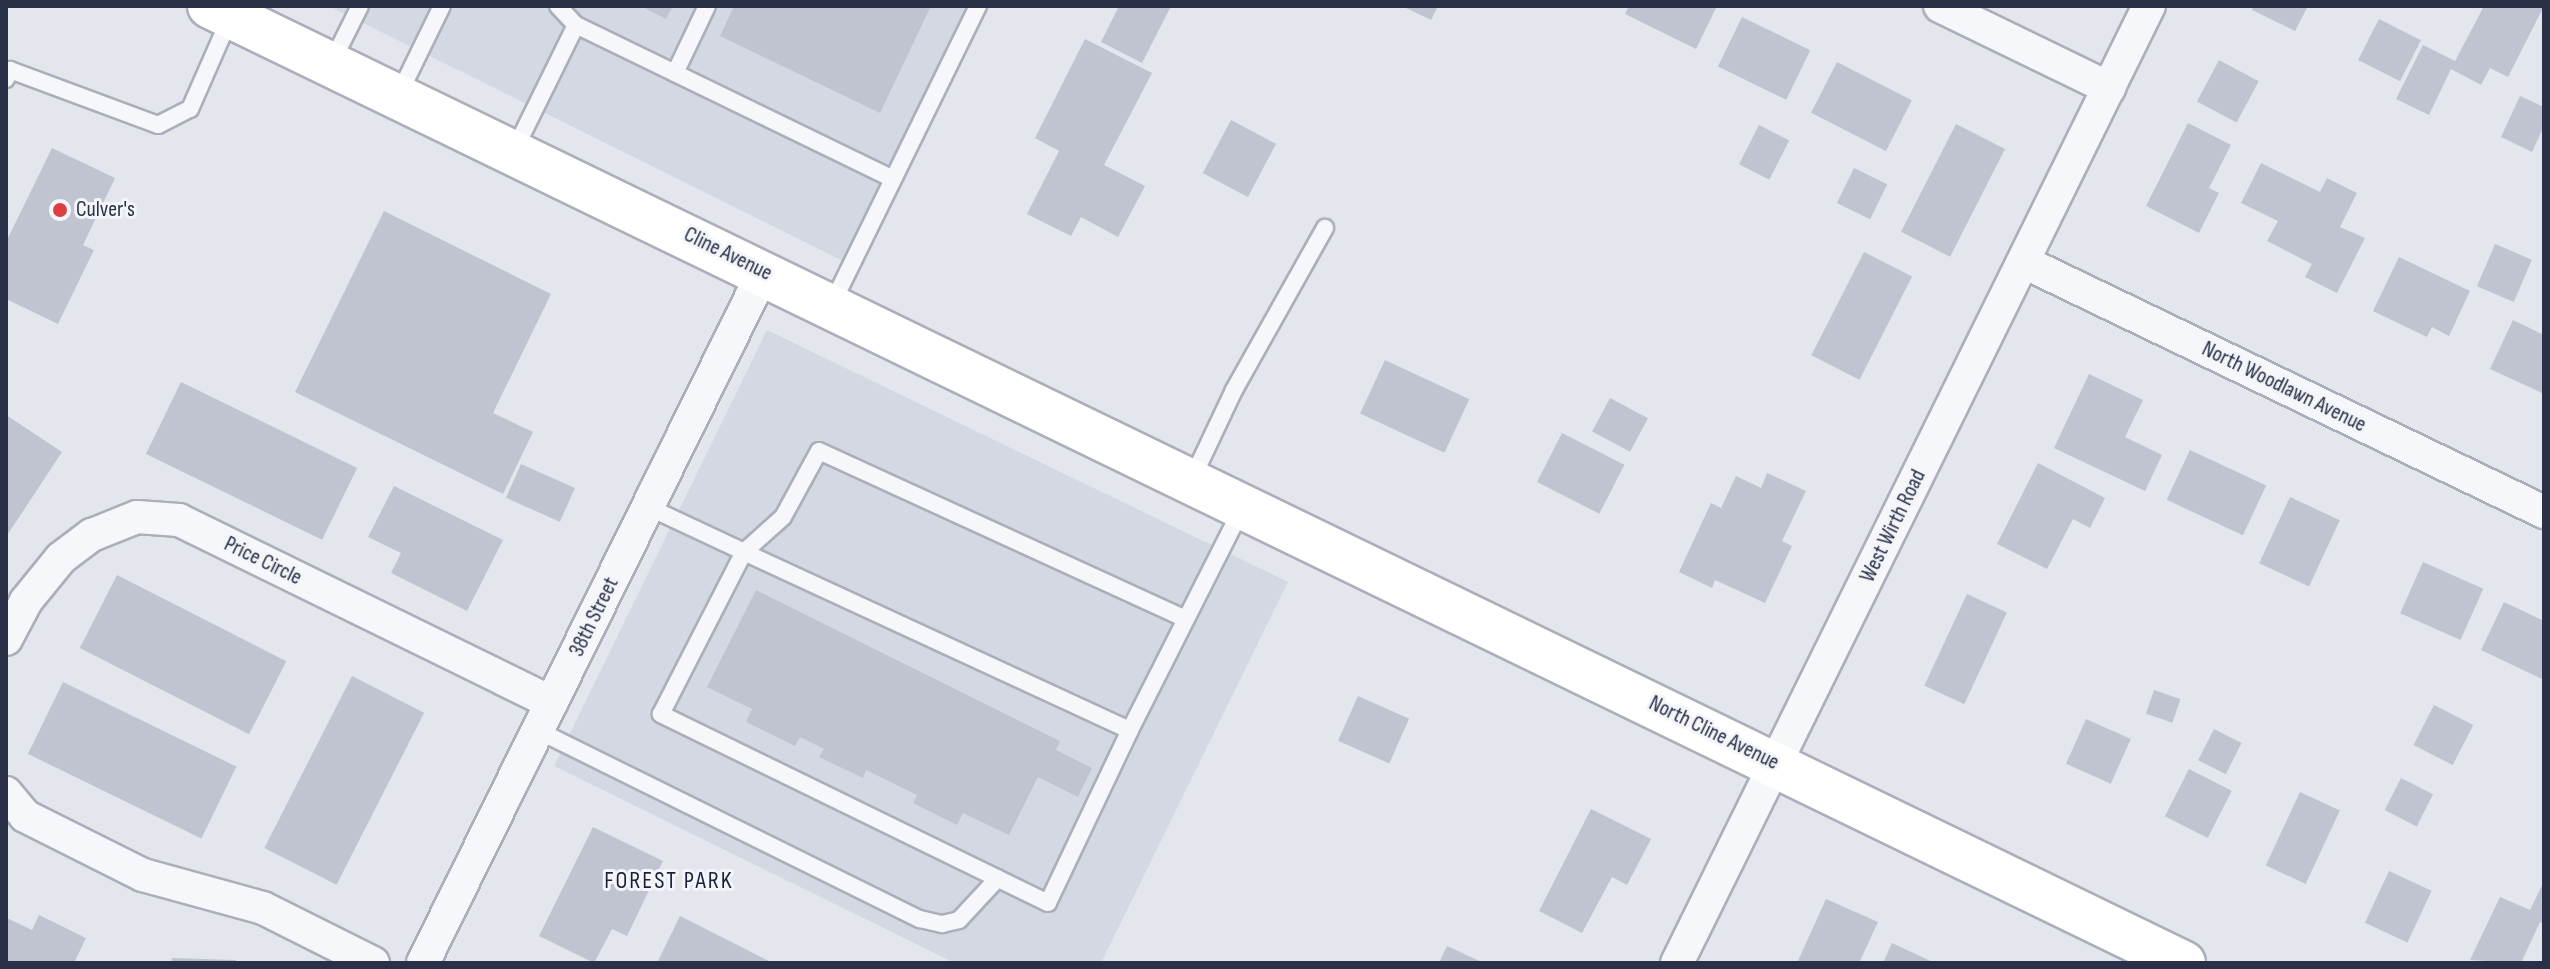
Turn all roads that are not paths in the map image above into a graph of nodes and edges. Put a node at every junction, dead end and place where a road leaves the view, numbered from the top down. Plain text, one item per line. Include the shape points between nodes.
1 (360, 6) edge
2 (442, 6) edge
3 (558, 6) edge
4 (707, 6) edge
5 (978, 6) edge
6 (1940, 6) edge
7 (2149, 6) edge
8 (221, 11) edge
9 (576, 25) junction
10 (331, 64) junction
11 (7, 73) edge
12 (675, 73) junction
13 (2109, 88) junction
14 (398, 96) junction
15 (514, 151) junction
16 (893, 179) junction
17 (1325, 228) dead end
18 (2024, 262) junction
19 (764, 271) junction
20 (832, 304) junction
21 (1192, 479) junction
22 (1244, 505) junction
23 (648, 507) junction
24 (2544, 512) edge
25 (744, 552) junction
26 (1184, 618) junction
27 (6, 639) edge
28 (546, 717) junction
29 (1130, 730) junction
30 (1776, 764) junction
31 (6, 793) edge
32 (998, 878) junction
33 (373, 963) edge
34 (423, 963) edge
35 (1677, 963) edge
36 (2183, 963) edge

1 - 10 lane
2 - 14 lane
3 - 9 lane
4 - 12 lane
5 - 16 lane
6 - 13 street
7 - 13 street, West Wirth Road
8 - 10 street, Cline Avenue
8 - 11 lane via 190,109 158,125
9 - 12 lane
9 - 15 lane
10 - 14 street, Cline Avenue
12 - 16 lane
13 - 18 street, West Wirth Road
14 - 15 street, Cline Avenue
15 - 19 street, Cline Avenue
16 - 20 lane
17 - 21 lane via 1234,390
18 - 24 street, North Woodlawn Avenue
18 - 30 street, West Wirth Road
19 - 20 street, Cline Avenue
19 - 23 street, 38th Street
20 - 21 street, Cline Avenue
21 - 22 street, Cline Avenue
22 - 26 lane
22 - 30 street, North Cline Avenue
23 - 25 lane
23 - 28 street, 38th Street
25 - 26 lane via 783,517 819,451
25 - 29 lane
25 - 32 lane via 661,714
26 - 29 lane
27 - 28 street, Price Circle via 43,580 92,535 137,517 179,520
28 - 32 lane via 920,919 942,924 959,920
28 - 34 street, 38th Street
29 - 32 lane via 1048,903
30 - 35 street, West Wirth Road
30 - 36 street, North Cline Avenue
31 - 33 street via 25,816 143,875 263,908

